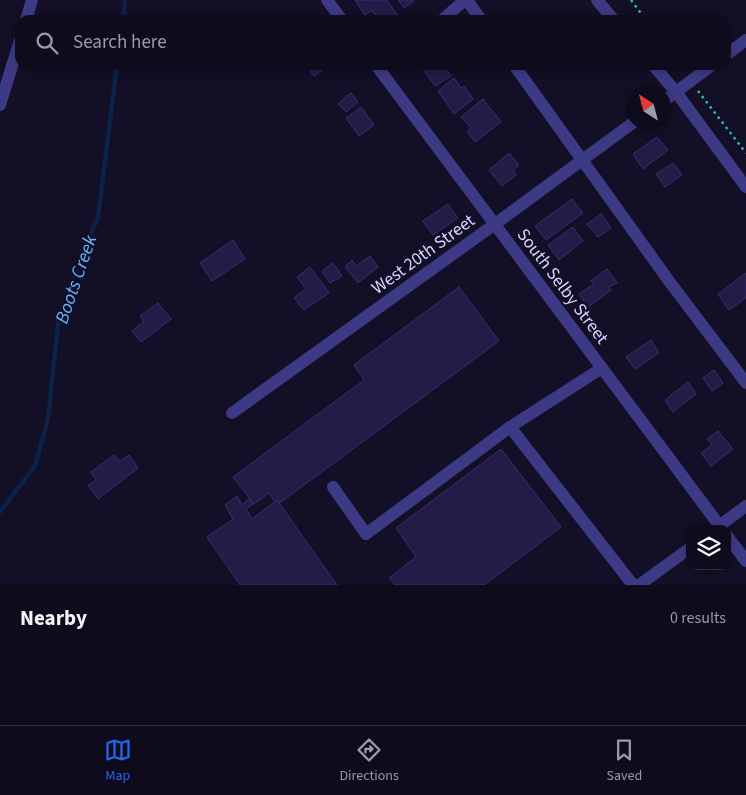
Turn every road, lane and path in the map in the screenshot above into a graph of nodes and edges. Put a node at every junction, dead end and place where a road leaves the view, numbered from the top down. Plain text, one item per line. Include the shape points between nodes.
1 (32, 0) edge
2 (327, 0) edge
3 (466, 0) edge
4 (597, 0) edge
5 (631, 0) edge
6 (28, 15) edge
7 (338, 15) edge
8 (448, 15) edge
9 (477, 15) edge
10 (610, 15) edge
11 (642, 15) edge
12 (746, 40) edge
13 (731, 51) edge
14 (15, 56) edge
15 (384, 70) edge
16 (518, 70) edge
17 (657, 70) edge
18 (682, 70) edge
19 (705, 70) edge
20 (690, 81) junction
21 (676, 92) junction
22 (671, 96) edge
23 (0, 104) edge
24 (626, 128) edge
25 (746, 153) edge
26 (582, 160) junction
27 (746, 187) edge
28 (495, 224) junction
29 (602, 368) junction
30 (746, 383) edge
31 (232, 413) dead end
32 (510, 426) junction
33 (333, 487) dead end
34 (746, 506) edge
35 (717, 525) edge
36 (723, 525) edge
37 (731, 541) edge
38 (686, 551) edge
39 (746, 561) edge
40 (633, 585) edge
41 (640, 585) edge

1 - 6 street
2 - 7 street
3 - 8 street
3 - 9 street
4 - 10 street
5 - 11 path
12 - 13 street
14 - 23 street
15 - 28 street, South Selby Street
16 - 26 street
17 - 21 street
18 - 20 path
19 - 20 street
20 - 21 street
20 - 25 path
21 - 22 street
21 - 27 street
24 - 26 street, West 20th Street
26 - 28 street, West 20th Street
26 - 30 street
28 - 29 street, South Selby Street
28 - 31 street, West 20th Street
29 - 32 street
29 - 35 street, South Selby Street
32 - 33 street via 366,534
32 - 40 street
34 - 36 street
37 - 39 street
38 - 41 street

